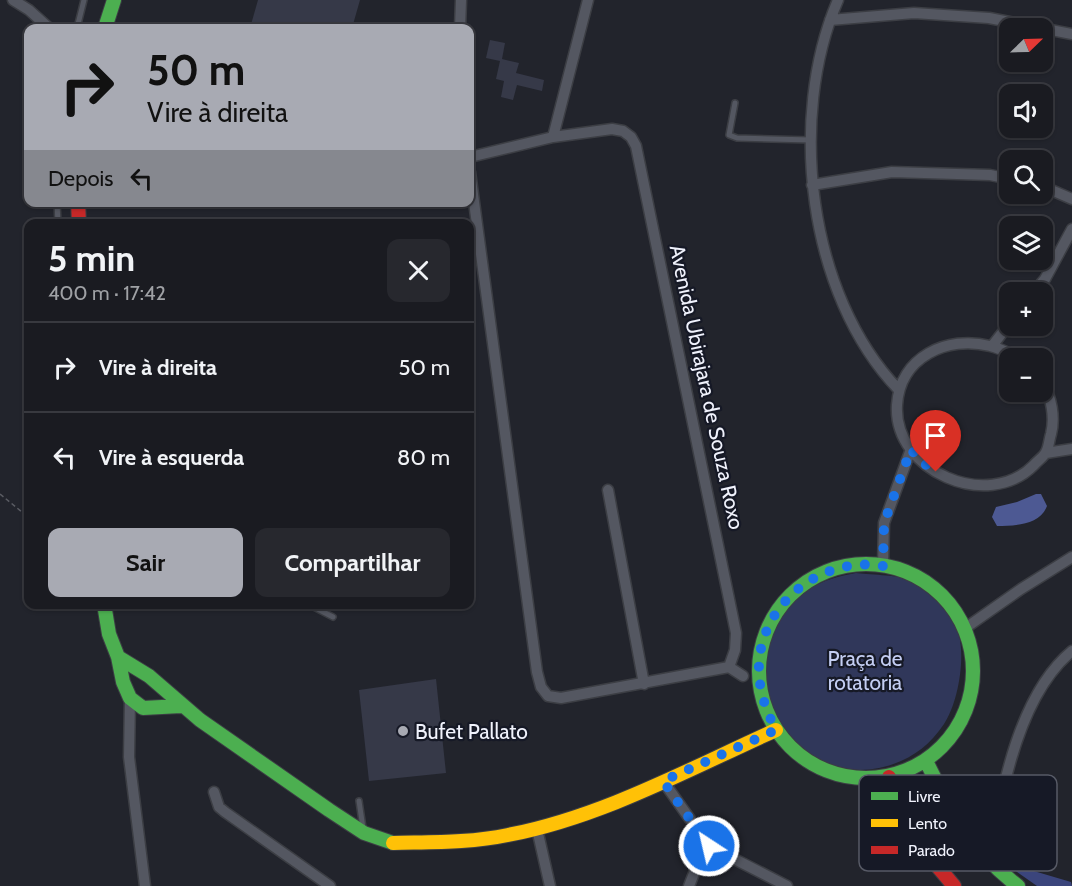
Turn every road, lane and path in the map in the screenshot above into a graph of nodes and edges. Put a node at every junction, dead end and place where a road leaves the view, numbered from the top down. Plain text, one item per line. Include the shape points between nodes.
1 (13, 0) edge
2 (84, 0) edge
3 (114, 0) edge
4 (461, 0) edge
5 (588, 0) edge
6 (838, 0) edge
7 (28, 5) edge
8 (830, 20) junction
9 (45, 24) edge
10 (78, 24) edge
11 (106, 24) edge
12 (460, 24) edge
13 (1072, 34) edge
14 (735, 103) dead end
15 (553, 137) junction
16 (811, 140) junction
17 (474, 156) edge
18 (999, 177) edge
19 (812, 185) junction
20 (1053, 191) edge
21 (1072, 199) edge
22 (474, 202) edge
23 (1072, 229) edge
24 (1042, 282) edge
25 (1000, 336) edge
26 (992, 346) junction
27 (999, 349) edge
28 (898, 389) junction
29 (1048, 402) edge
30 (911, 449) junction
31 (1072, 449) edge
32 (1046, 453) junction
33 (608, 490) dead end
34 (0, 494) edge
35 (24, 514) edge
36 (1072, 557) edge
37 (883, 566) junction
38 (105, 609) edge
39 (318, 609) edge
40 (333, 616) dead end
41 (964, 630) junction
42 (1072, 651) edge
43 (118, 657) junction
44 (729, 667) junction
45 (743, 676) dead end
46 (644, 684) junction
47 (130, 698) junction
48 (181, 706) junction
49 (776, 730) junction
50 (926, 760) junction
51 (893, 775) edge
52 (933, 775) edge
53 (1007, 775) edge
54 (859, 778) edge
55 (663, 781) junction
56 (214, 792) dead end
57 (359, 801) dead end
58 (537, 829) junction
59 (364, 833) junction
60 (709, 846) junction
61 (938, 871) edge
62 (1000, 871) edge
63 (144, 886) edge
64 (330, 886) edge
65 (550, 886) edge
66 (689, 886) edge
67 (788, 886) edge
68 (954, 886) edge
69 (1018, 886) edge

1 - 7 street
2 - 10 lane
3 - 11 main road
4 - 12 street
5 - 15 street
6 - 8 street
7 - 9 street
8 - 13 street via 914,13 989,18
8 - 16 street via 815,80
14 - 16 lane via 729,135
15 - 17 street
15 - 44 street, Avenida Ubirajara de Souza Roxo via 612,129 632,137 636,146 736,633
16 - 19 street
18 - 19 street via 892,172
19 - 28 street via 821,238 845,307 877,366
20 - 21 street
22 - 46 street via 541,687 548,696 561,698
23 - 24 street
25 - 26 street
26 - 27 street
26 - 28 street via 965,342 938,347 913,366
28 - 30 street via 898,418
29 - 32 street via 1054,420
30 - 32 street via 936,472 962,483 983,486 1007,483 1028,471
30 - 37 street via 884,523
31 - 32 street
33 - 46 street
34 - 35 path
36 - 41 street
37 - 41 main road via 909,573 939,593
37 - 49 main road via 842,566 817,576 794,591 777,612 765,636 759,663 760,690
38 - 43 main road
39 - 40 lane
41 - 50 main road via 972,661 969,702 945,745
42 - 53 street via 1059,662 1048,680 1018,738
43 - 47 main road
43 - 48 main road via 148,676
44 - 45 street
44 - 46 street
47 - 48 main road via 143,708
47 - 63 street via 129,757
48 - 59 main road
49 - 54 main road via 793,750 814,765
49 - 55 main road
50 - 51 main road
50 - 52 main road
55 - 58 main road via 606,806
55 - 60 street
56 - 64 street via 225,812
57 - 59 lane
58 - 59 main road via 466,841 391,843
58 - 65 street
60 - 66 street
60 - 67 street
61 - 68 main road
62 - 69 main road

